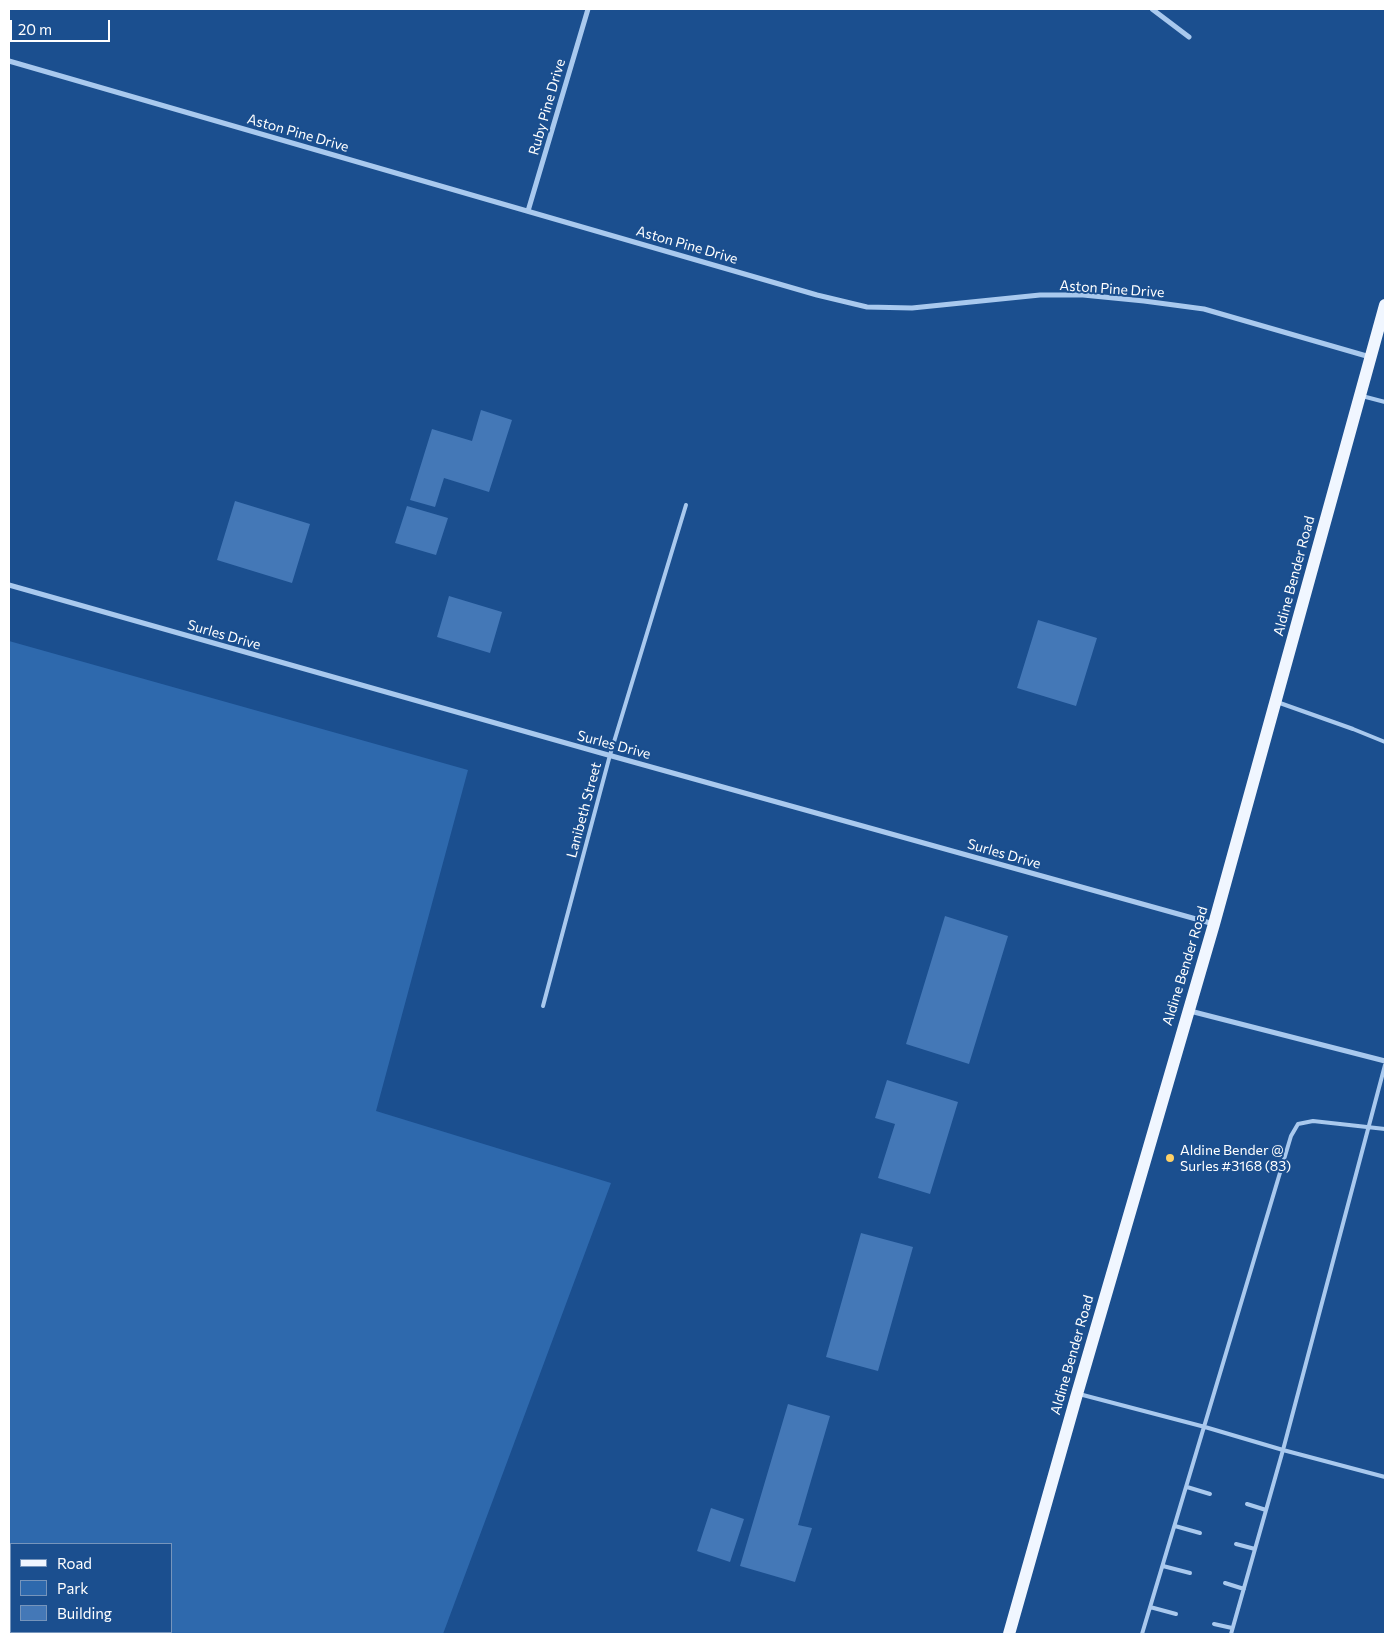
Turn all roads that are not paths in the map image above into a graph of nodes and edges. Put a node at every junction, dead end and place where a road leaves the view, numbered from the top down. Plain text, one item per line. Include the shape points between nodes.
1 (588, 9) edge
2 (1152, 9) edge
3 (1189, 37) dead end
4 (9, 61) edge
5 (528, 211) junction
6 (1385, 305) edge
7 (1381, 336) edge
8 (1371, 357) junction
9 (1360, 395) junction
10 (1385, 402) edge
11 (686, 505) dead end
12 (9, 585) edge
13 (1275, 701) junction
14 (1385, 742) edge
15 (610, 755) junction
16 (1214, 924) junction
17 (543, 1006) dead end
18 (1187, 1010) junction
19 (1385, 1061) edge
20 (1385, 1064) edge
21 (1369, 1127) junction
22 (1385, 1129) edge
23 (1077, 1394) junction
24 (1205, 1427) junction
25 (1283, 1450) junction
26 (1385, 1477) edge
27 (1187, 1487) junction
28 (1210, 1494) dead end
29 (1247, 1504) dead end
30 (1266, 1510) junction
31 (1175, 1526) junction
32 (1200, 1533) dead end
33 (1236, 1544) dead end
34 (1255, 1549) junction
35 (1163, 1566) junction
36 (1190, 1573) dead end
37 (1225, 1584) dead end
38 (1244, 1589) junction
39 (1150, 1607) junction
40 (1176, 1614) dead end
41 (1214, 1624) dead end
42 (1232, 1628) junction
43 (1009, 1634) edge
44 (1142, 1634) edge
45 (1231, 1634) edge

1 - 5 street, Ruby Pine Drive
2 - 3 street
4 - 5 street, Aston Pine Drive
5 - 8 street, Aston Pine Drive via 867,307 912,308 1083,295 1144,301 1204,309
6 - 7 main road, Aldine Bender Road
7 - 8 main road, Aldine Bender Road
8 - 9 main road, Aldine Bender Road
9 - 10 lane
9 - 13 main road, Aldine Bender Road
11 - 15 lane, Lanibeth Street
12 - 15 street, Surles Drive
13 - 14 lane
13 - 16 main road, Aldine Bender Road
15 - 16 street, Surles Drive
15 - 17 lane, Lanibeth Street
16 - 18 main road, Aldine Bender Road
18 - 19 street
18 - 23 main road, Aldine Bender Road
20 - 21 lane
21 - 22 lane
21 - 24 lane via 1313,1121 1298,1124 1291,1136
21 - 25 lane
23 - 24 lane
23 - 43 main road, Aldine Bender Road
24 - 25 lane
24 - 27 lane
25 - 26 lane
25 - 30 lane
27 - 28 lane
27 - 31 lane
29 - 30 lane
30 - 34 lane
31 - 32 lane
31 - 35 lane
33 - 34 lane
34 - 38 lane
35 - 36 lane
35 - 39 lane
37 - 38 lane
38 - 42 lane
39 - 40 lane
39 - 44 lane
41 - 42 lane
42 - 45 lane

